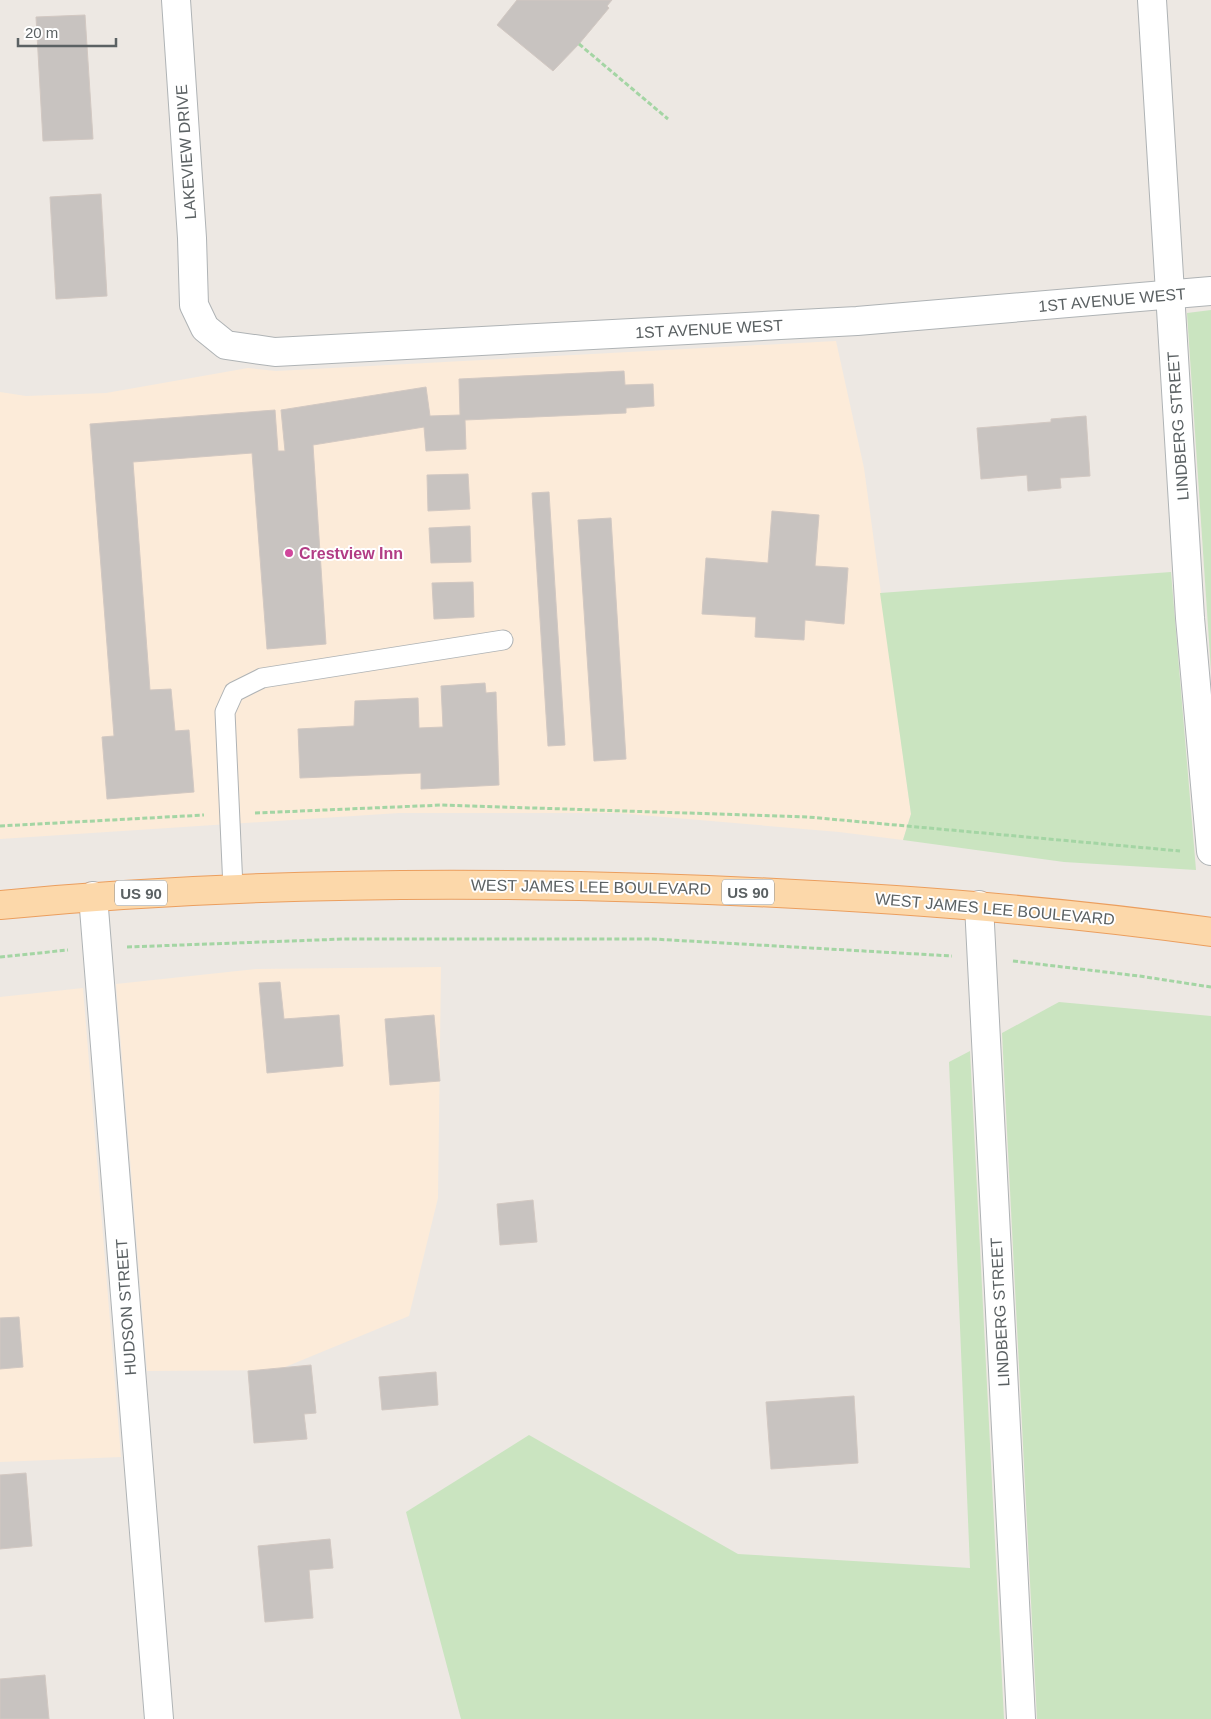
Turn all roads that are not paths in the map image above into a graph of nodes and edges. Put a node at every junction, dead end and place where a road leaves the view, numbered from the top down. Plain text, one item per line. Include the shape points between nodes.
1 (176, 0) edge
2 (1152, 0) edge
3 (1211, 291) edge
4 (1170, 295) junction
5 (210, 332) joint
6 (503, 640) dead end
7 (1211, 851) edge
8 (233, 888) junction
9 (93, 896) junction
10 (0, 905) edge
11 (979, 905) junction
12 (1211, 932) edge
13 (159, 1719) edge
14 (1021, 1719) edge

1 - 5 street, LAKEVIEW DRIVE via 194,305
2 - 4 street, LINDBERG STREET
3 - 4 street, 1ST AVENUE WEST
4 - 5 street, 1ST AVENUE WEST via 857,321 275,352 226,345
4 - 7 street, LINDBERG STREET via 1190,618
6 - 8 lane via 262,678 234,692 225,712
8 - 9 main road, WEST JAMES LEE BOULEVARD / US 90
8 - 11 main road, WEST JAMES LEE BOULEVARD / US 90 via 516,884 724,890
9 - 10 main road, WEST JAMES LEE BOULEVARD / US 90
9 - 13 street, HUDSON STREET
11 - 12 main road, WEST JAMES LEE BOULEVARD / US 90 via 1107,917
11 - 14 street, LINDBERG STREET

